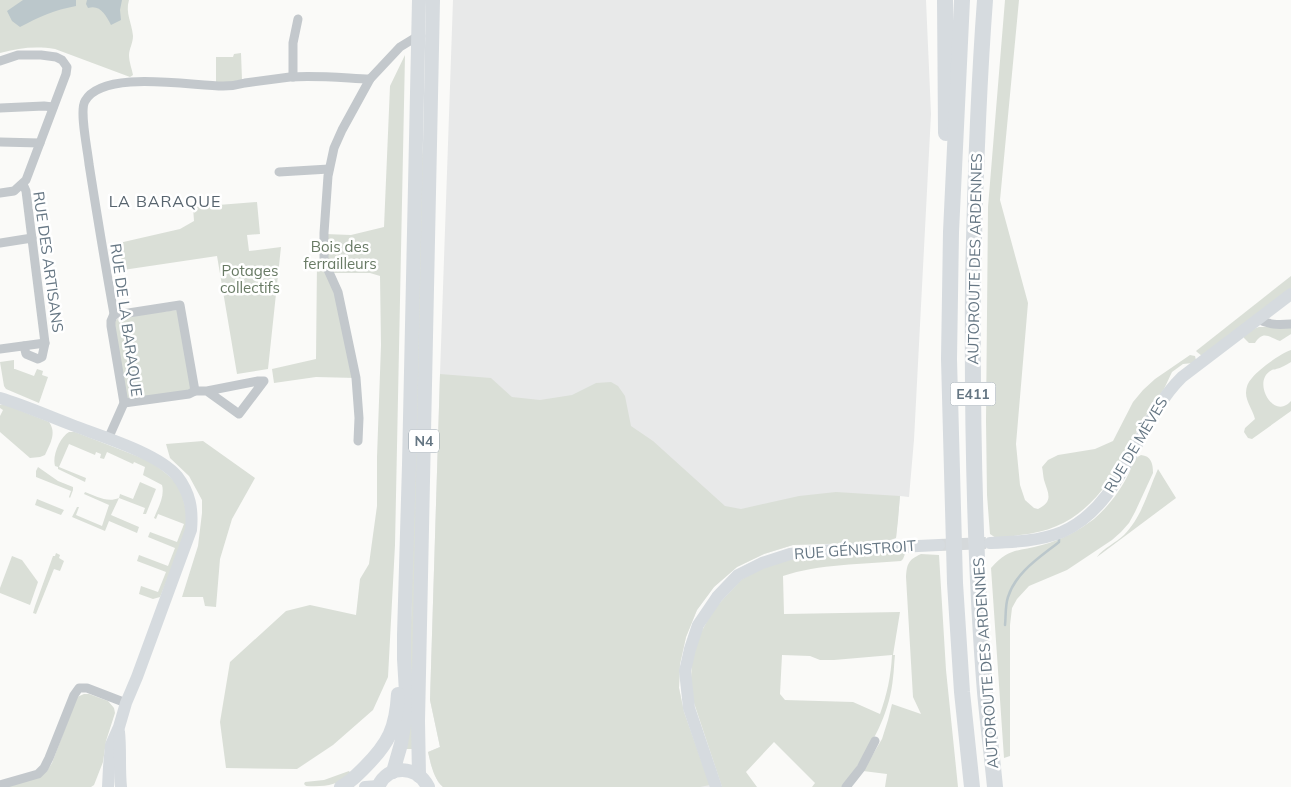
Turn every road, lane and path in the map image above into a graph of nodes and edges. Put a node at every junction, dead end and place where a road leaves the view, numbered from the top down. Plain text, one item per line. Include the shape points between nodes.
1 (419, 0) edge
2 (433, 0) edge
3 (945, 0) edge
4 (962, 0) edge
5 (985, 0) edge
6 (298, 19) dead end
7 (420, 37) junction
8 (0, 61) edge
9 (293, 77) junction
10 (370, 79) junction
11 (0, 108) edge
12 (53, 108) junction
13 (0, 142) edge
14 (40, 143) junction
15 (329, 169) junction
16 (278, 172) dead end
17 (23, 184) junction
18 (0, 193) edge
19 (953, 205) junction
20 (32, 238) junction
21 (0, 243) edge
22 (1291, 294) edge
23 (114, 314) junction
24 (1257, 320) junction
25 (1291, 324) edge
26 (46, 343) junction
27 (24, 346) junction
28 (0, 349) edge
29 (195, 391) junction
30 (207, 391) junction
31 (0, 398) edge
32 (124, 404) junction
33 (108, 439) junction
34 (358, 441) dead end
35 (990, 543) tunnel mouth
36 (939, 545) tunnel mouth
37 (404, 659) junction
38 (126, 703) junction
39 (119, 727) junction
40 (875, 741) dead end
41 (393, 772) junction
42 (424, 781) edge
43 (0, 785) edge
44 (108, 787) edge
45 (121, 787) edge
46 (342, 787) edge
47 (374, 787) edge
48 (716, 787) edge
49 (846, 787) edge
50 (972, 787) edge
51 (995, 787) edge

1 - 7 main road, N4
2 - 7 main road, N4
3 - 19 highway via 944,189
4 - 19 highway, AUTOROUTE DES ARDENNES / E411
5 - 51 highway, AUTOROUTE DES ARDENNES / E411 via 976,186 974,478 985,692
6 - 9 street via 293,43
7 - 10 street via 400,47
7 - 37 main road, N4
7 - 42 main road, N4 via 418,721
8 - 12 street via 18,55 41,55 62,60 67,67 66,74
9 - 10 street, RUE DE LA BARAQUE
9 - 23 street, RUE DE LA BARAQUE via 225,87 127,82 101,87 85,100 86,142
10 - 15 street via 342,130
11 - 12 street
12 - 14 street
13 - 14 street
14 - 17 street
15 - 16 street
15 - 34 street via 324,261 338,292 356,378
17 - 18 street via 14,191
17 - 20 street, RUE DES ARTISANS
19 - 50 highway, AUTOROUTE DES ARDENNES / E411 via 949,359 954,573
20 - 21 street
20 - 26 street, RUE DES ARTISANS
22 - 24 street, RUE DE MÈVES
23 - 29 street via 180,305
23 - 32 street, RUE DE LA BARAQUE via 111,326
24 - 25 street via 1268,324
24 - 35 street, RUE DE MÈVES via 1172,386 1113,487 1084,518 1050,536
26 - 27 street
26 - 27 street via 42,357 38,359 26,354
27 - 28 street
29 - 30 street
29 - 32 street
30 - 30 street via 258,381 264,381 239,414
31 - 33 street
32 - 33 street, RUE DE LA BARAQUE
33 - 38 street via 145,454 176,475 184,487 192,514 192,530
36 - 48 street, RUE GÉNISTROIT via 790,554 744,572 717,597 698,625 685,671 689,708
37 - 41 main road, N4 via 406,713
37 - 46 main road via 396,712 388,739 357,776
38 - 39 street
38 - 43 street via 79,688 44,768 38,774
39 - 44 street via 111,745
39 - 45 street
40 - 49 street via 861,768
41 - 42 main road, N4 via 413,772
41 - 47 main road

